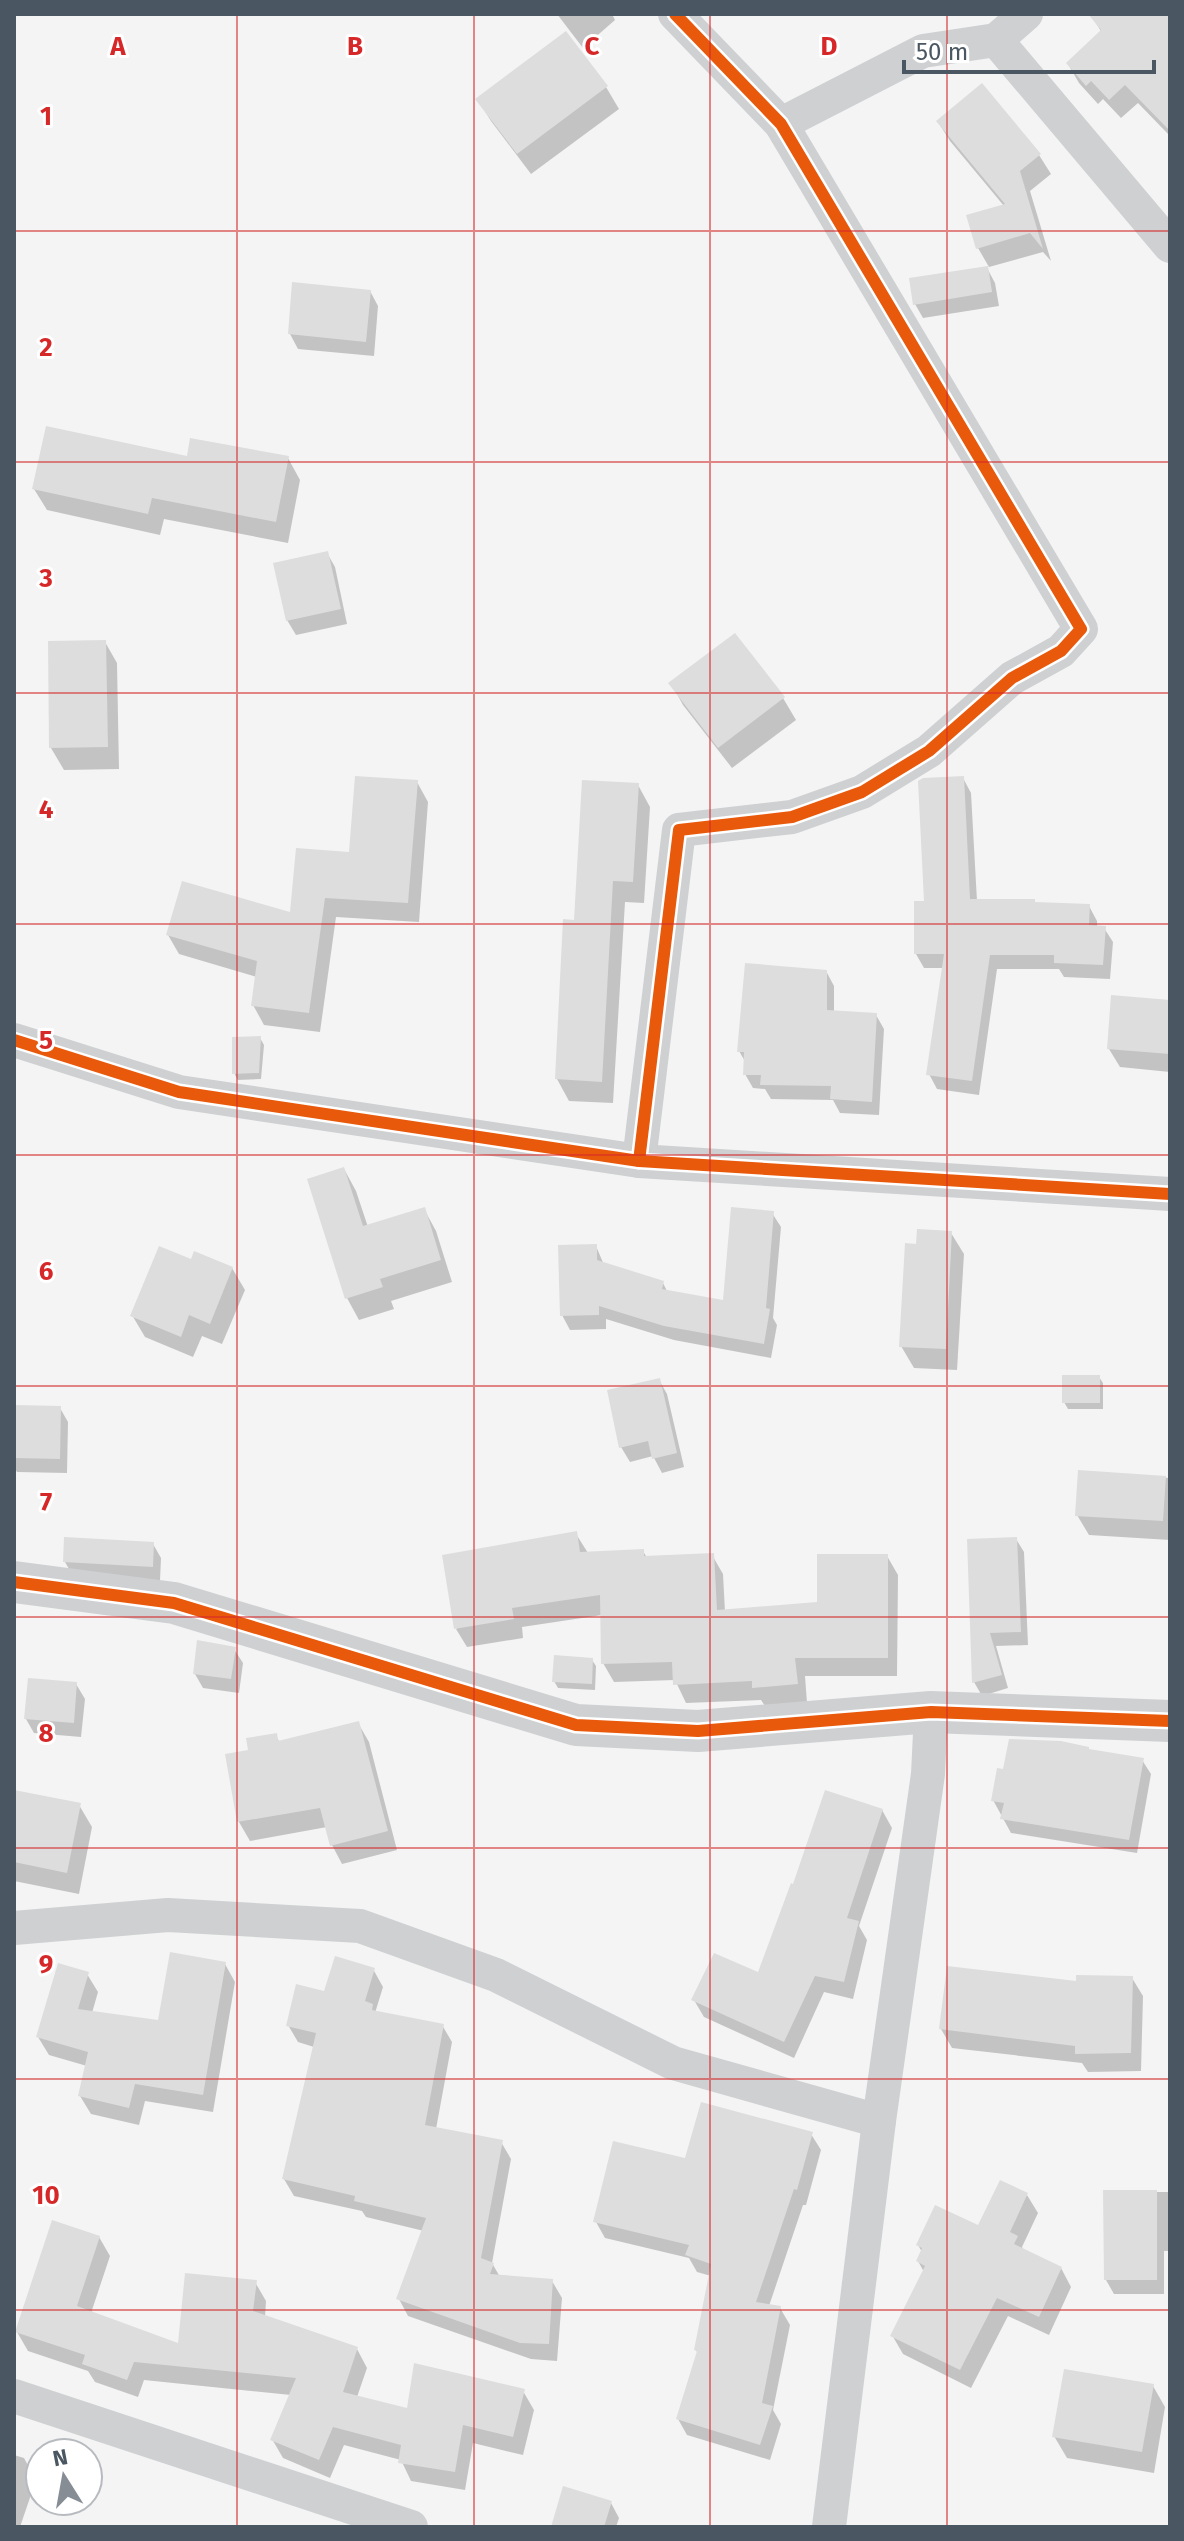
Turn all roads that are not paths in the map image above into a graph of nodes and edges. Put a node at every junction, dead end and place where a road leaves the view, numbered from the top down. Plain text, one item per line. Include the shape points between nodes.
1 (675, 14) edge
2 (1026, 14) edge
3 (996, 40) junction
4 (781, 124) junction
5 (1170, 246) edge
6 (14, 1040) edge
7 (639, 1161) junction
8 (1170, 1194) edge
9 (14, 1582) edge
10 (931, 1712) junction
11 (1170, 1721) edge
12 (14, 1928) edge
13 (879, 2121) junction
14 (14, 2396) edge
15 (411, 2527) edge
16 (829, 2527) edge

1 - 4 street
2 - 3 street
3 - 4 street via 923,51
3 - 5 street
4 - 7 street via 1081,629 1061,651 1012,678 929,751 862,792 792,817 679,830
6 - 7 street via 179,1092
7 - 8 street
9 - 10 street via 174,1603 576,1725 698,1731
10 - 11 street
10 - 13 street via 928,1774
12 - 13 street via 168,1915 360,1926 496,1975 673,2063
13 - 16 street
14 - 15 street

